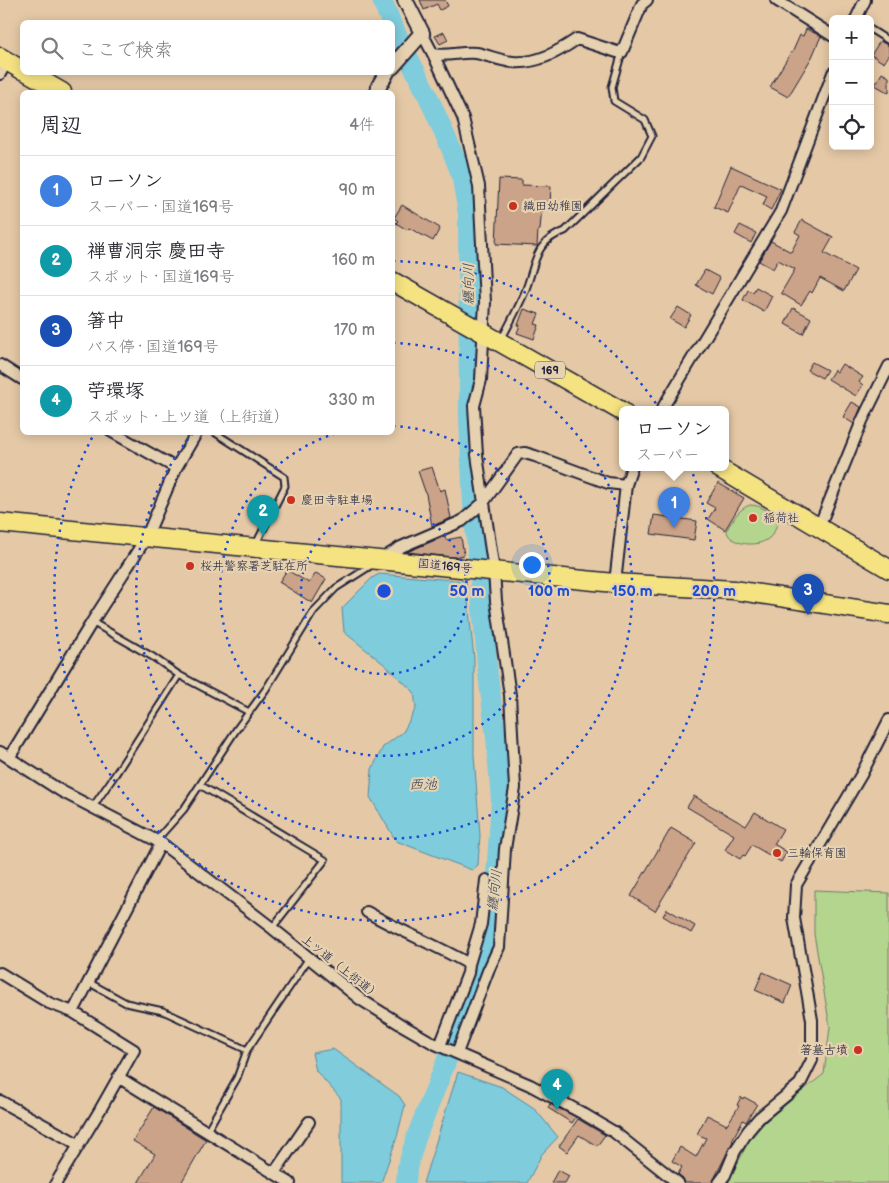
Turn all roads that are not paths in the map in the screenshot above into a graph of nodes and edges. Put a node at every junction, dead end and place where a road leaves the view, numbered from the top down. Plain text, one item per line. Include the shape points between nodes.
1 (405, 0) edge
2 (647, 0) edge
3 (776, 0) edge
4 (865, 0) edge
5 (858, 15) edge
6 (874, 32) edge
7 (829, 33) edge
8 (420, 35) junction
9 (889, 41) edge
10 (622, 52) junction
11 (434, 54) junction
12 (395, 64) edge
13 (32, 75) edge
14 (385, 75) edge
15 (829, 84) edge
16 (58, 90) edge
17 (378, 90) edge
18 (395, 283) edge
19 (480, 331) junction
20 (500, 342) junction
21 (0, 365) edge
22 (889, 366) edge
23 (20, 378) edge
24 (664, 406) edge
25 (619, 410) edge
26 (117, 435) edge
27 (195, 435) edge
28 (219, 435) edge
29 (176, 468) junction
30 (631, 471) edge
31 (724, 471) edge
32 (626, 485) junction
33 (482, 503) junction
34 (0, 523) edge
35 (819, 527) junction
36 (146, 538) junction
37 (254, 547) junction
38 (381, 560) junction
39 (889, 569) edge
40 (494, 570) junction
41 (615, 583) junction
42 (889, 614) edge
43 (92, 622) junction
44 (179, 675) junction
45 (249, 712) junction
46 (889, 720) edge
47 (0, 752) edge
48 (9, 758) junction
49 (200, 785) junction
50 (92, 808) junction
51 (161, 843) junction
52 (486, 880) dead end
53 (367, 912) dead end
54 (272, 928) junction
55 (309, 958) junction
56 (469, 964) junction
57 (0, 973) edge
58 (88, 982) junction
59 (73, 1012) junction
60 (442, 1046) junction
61 (247, 1050) junction
62 (456, 1052) junction
63 (118, 1077) junction
64 (0, 1100) edge
65 (308, 1122) dead end
66 (207, 1131) junction
67 (78, 1144) junction
68 (274, 1173) junction
69 (56, 1183) edge
70 (290, 1183) edge
71 (678, 1183) edge
72 (719, 1183) edge

1 - 8 street
2 - 10 street via 642,4
3 - 7 street
4 - 5 street
6 - 9 lane
8 - 11 street
8 - 12 street
10 - 11 street via 577,38 564,48 535,61 513,62 474,52
10 - 20 lane via 612,87 614,100 645,120 652,136 641,157 565,231 552,236 537,253 525,292
11 - 19 street via 463,118 479,186 485,302
13 - 16 highway
14 - 17 street
15 - 24 street via 781,211
18 - 19 highway, 169
19 - 20 highway, 169
19 - 33 street via 481,380 474,406
20 - 25 highway, 169
21 - 23 street
22 - 35 street via 862,421
26 - 29 street
27 - 29 street
28 - 37 lane via 284,477 285,486
29 - 36 street
30 - 32 street
31 - 35 highway
32 - 33 street via 608,483 525,453 518,454
32 - 41 street
33 - 38 street via 462,521 401,547
33 - 40 street
34 - 36 highway, 国道169号
35 - 39 highway
36 - 37 highway, 国道169号
36 - 43 street
37 - 38 highway, 国道169号
38 - 40 highway, 国道169号
38 - 45 lane via 336,588 314,612
40 - 41 highway, 国道169号
40 - 62 street via 510,695 515,788 505,849 498,947
41 - 42 highway, 国道169号 via 734,590
43 - 44 lane via 153,656
43 - 48 street
44 - 45 lane
44 - 50 lane
45 - 49 lane
46 - 72 street via 862,775 796,886 794,918 812,1020 812,1060 800,1084 748,1131
47 - 48 street, 上ツ道（上街道）
48 - 50 street, 上ツ道（上街道）
49 - 51 lane via 160,836
49 - 54 lane via 325,860
50 - 51 street, 上ツ道（上街道）
51 - 54 street, 上ツ道（上街道）
51 - 58 street
52 - 56 street via 480,924
53 - 56 street
54 - 55 street, 上ツ道（上街道）
55 - 60 street, 上ツ道（上街道） via 360,999
55 - 61 lane
56 - 60 street
57 - 59 street via 48,1003
58 - 59 street
58 - 61 lane via 126,1003 163,1011
59 - 63 street via 134,1050
60 - 62 street, 上ツ道（上街道）
61 - 66 lane via 237,1078
62 - 71 street, 上ツ道（上街道） via 530,1085 582,1113 614,1132
63 - 66 street
63 - 67 street
64 - 67 street
65 - 68 street
66 - 68 street
67 - 69 street
68 - 70 street

